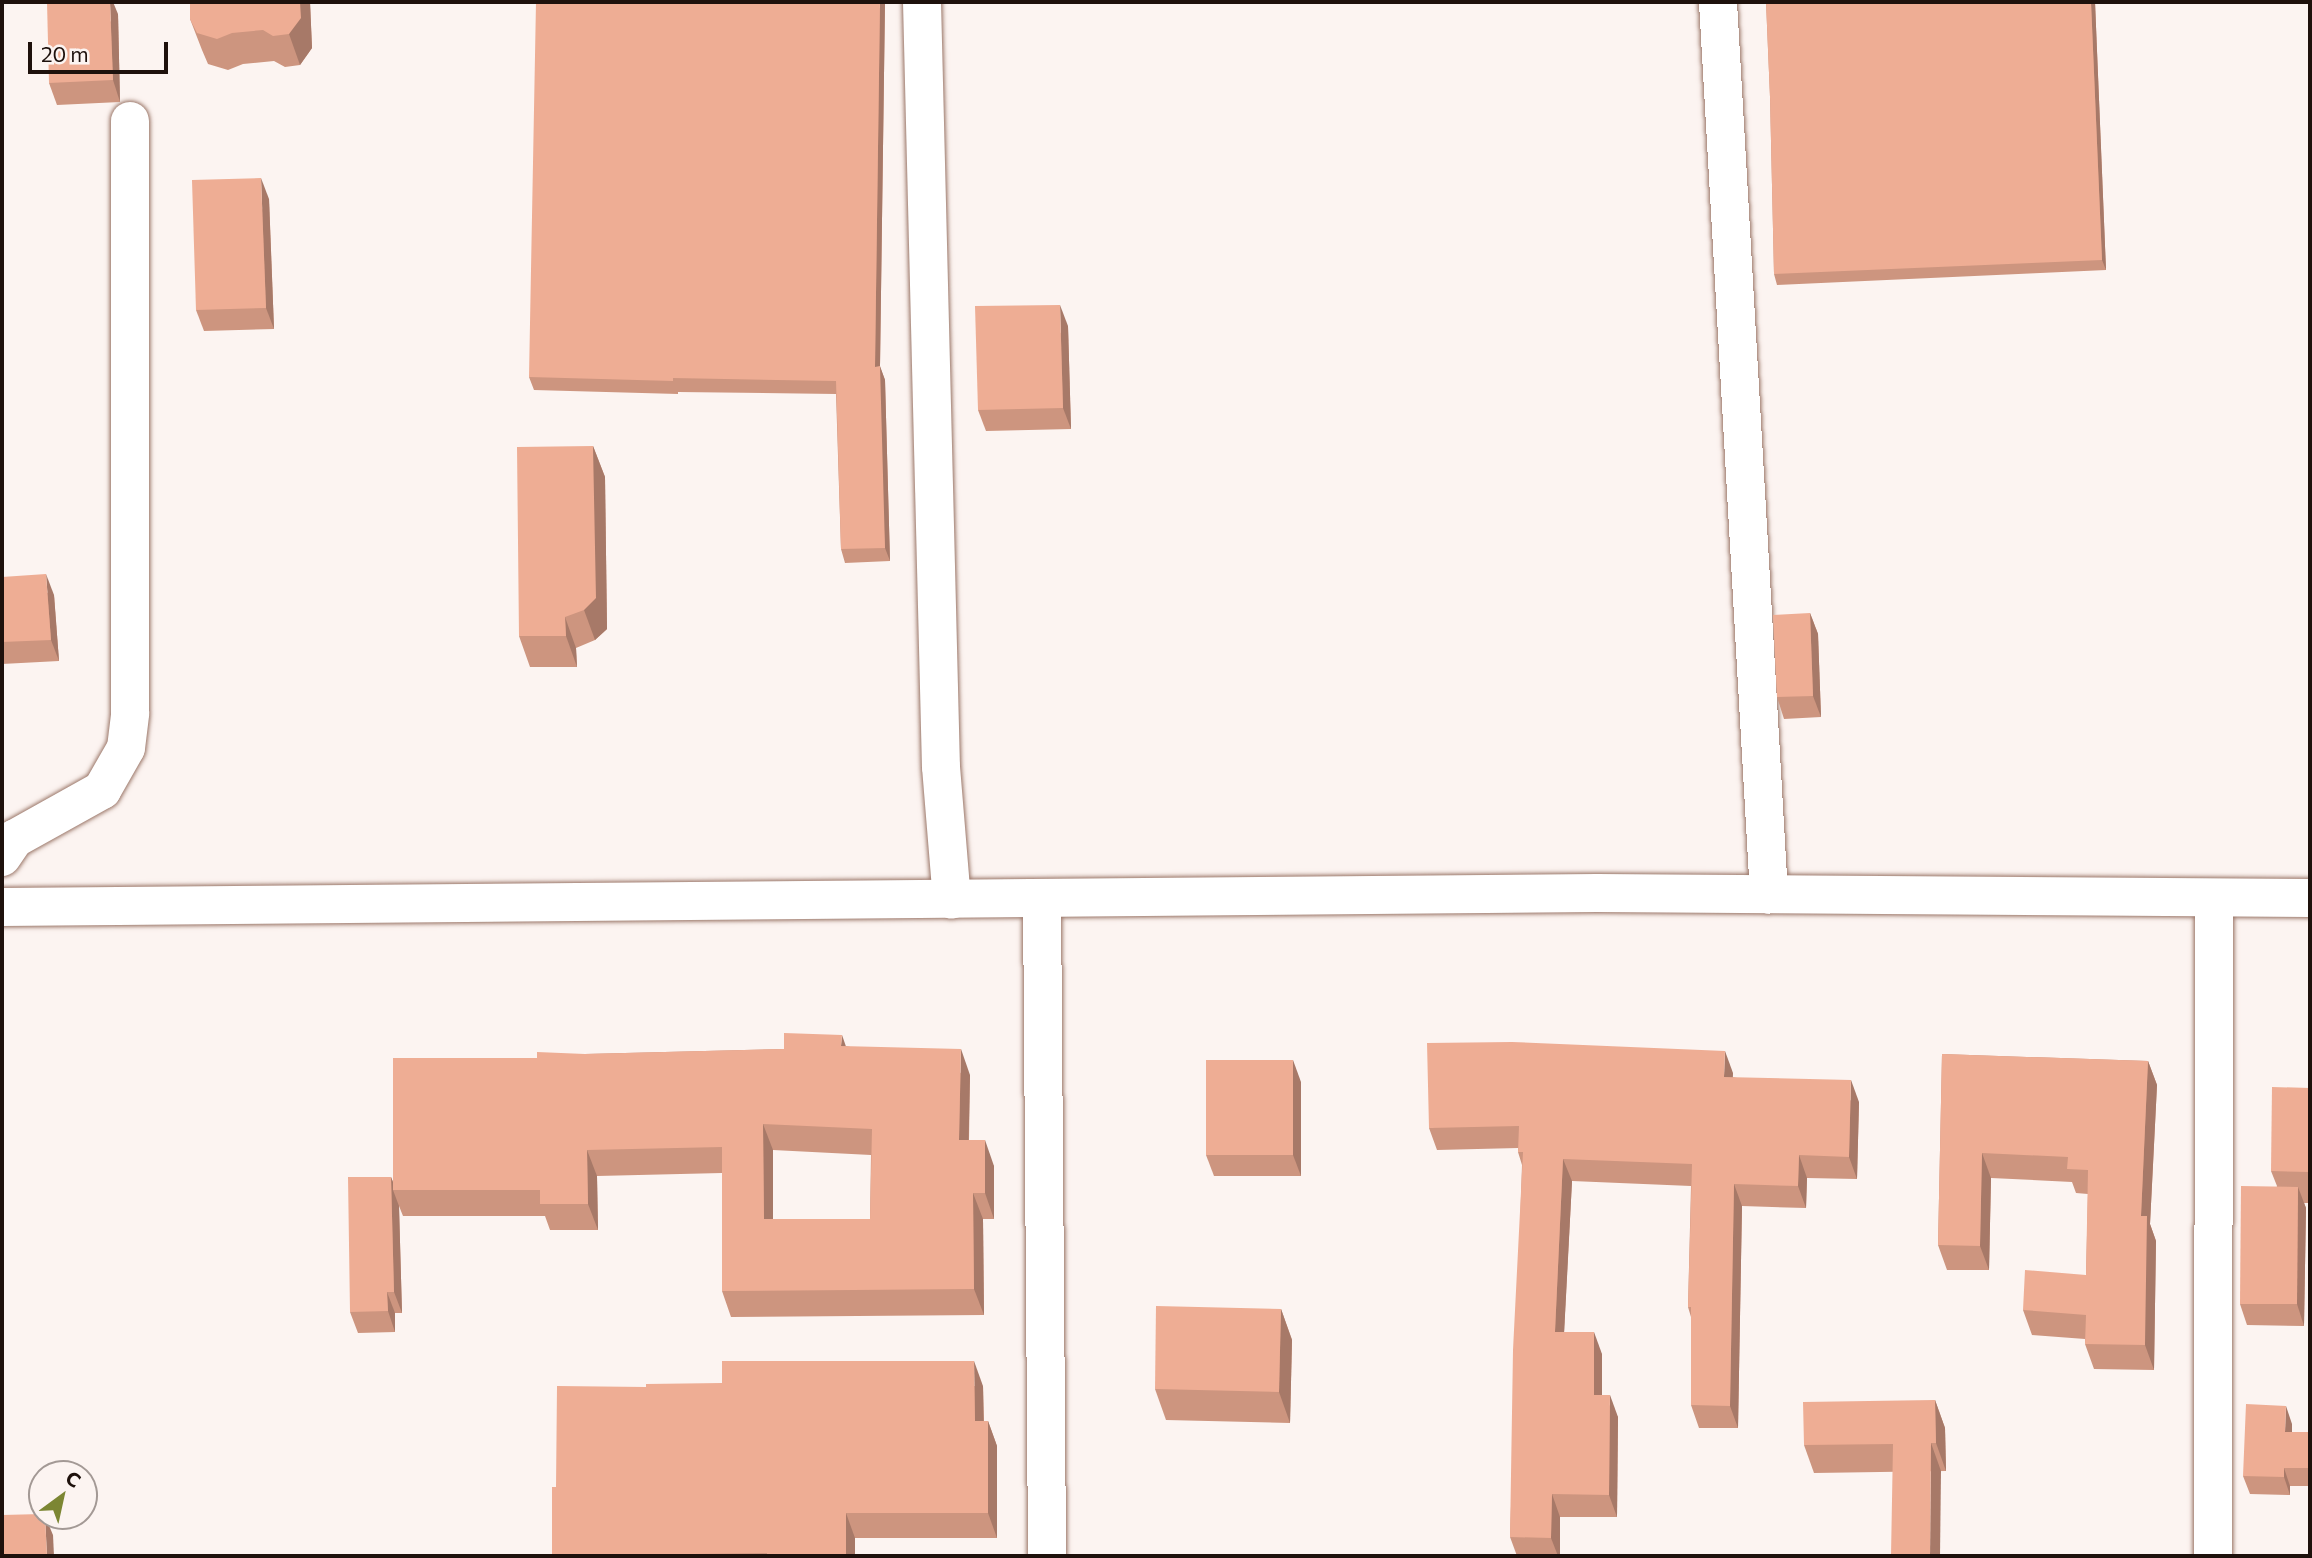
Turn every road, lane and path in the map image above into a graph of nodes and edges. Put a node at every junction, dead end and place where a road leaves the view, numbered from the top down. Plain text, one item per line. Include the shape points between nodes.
1 (922, 2) edge
2 (1718, 2) edge
3 (130, 121) dead end
4 (2, 857) edge
5 (1769, 895) junction
6 (1042, 898) junction
7 (2310, 898) edge
8 (2214, 899) junction
9 (951, 900) junction
10 (2, 906) edge
11 (1047, 1556) edge
12 (2213, 1556) edge

1 - 9 street via 941,767
2 - 5 street
3 - 4 street via 130,713 126,748 102,790 14,839
5 - 6 street
5 - 8 street
6 - 9 street
6 - 11 street
7 - 8 street
8 - 12 street
9 - 10 street

